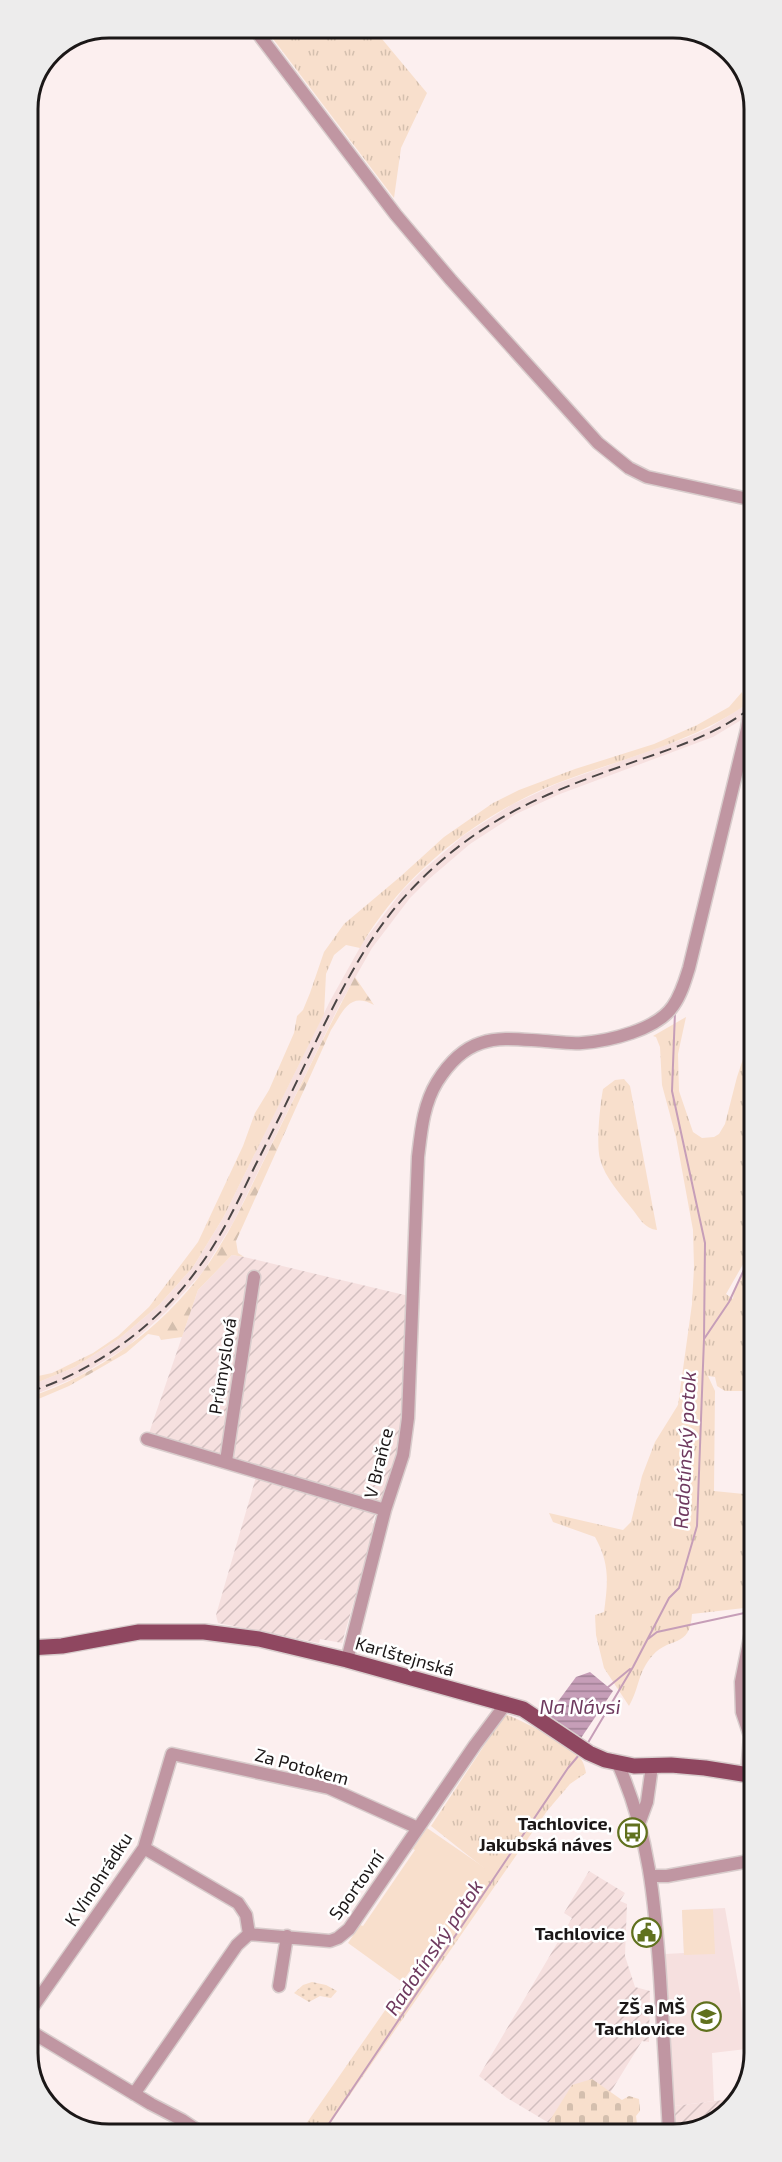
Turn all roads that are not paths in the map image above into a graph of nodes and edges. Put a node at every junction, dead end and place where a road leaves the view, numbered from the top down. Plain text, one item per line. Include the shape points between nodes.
1 (261, 38) edge
2 (744, 498) edge
3 (744, 738) edge
4 (254, 1277) dead end
5 (147, 1439) dead end
6 (226, 1461) junction
7 (385, 1510) junction
8 (38, 1647) edge
9 (347, 1660) junction
10 (744, 1667) edge
11 (505, 1704) junction
12 (744, 1718) edge
13 (172, 1754) joint
14 (618, 1764) junction
15 (652, 1766) junction
16 (744, 1775) edge
17 (639, 1822) junction
18 (418, 1828) junction
19 (144, 1848) junction
20 (744, 1863) edge
21 (652, 1876) junction
22 (249, 1934) junction
23 (287, 1936) junction
24 (279, 1986) dead end
25 (38, 2000) edge
26 (38, 2036) edge
27 (134, 2094) junction
28 (188, 2124) edge
29 (669, 2124) edge

1 - 2 street via 396,215 598,443 647,477
3 - 7 street, V Braňce via 689,968 673,1008 645,1028 621,1036 581,1043 502,1039 481,1043 465,1051 437,1082 423,1120 418,1157 408,1418 402,1455
4 - 6 street, Průmyslová
5 - 6 street
6 - 7 street
7 - 9 street, V Braňce
8 - 9 main road, Karlštejnská via 139,1632 204,1632
9 - 11 main road, Karlštejnská
10 - 12 street
11 - 14 main road, Karlštejnská via 523,1710 584,1749
11 - 18 street, Sportovní
13 - 18 street, Za Potokem via 329,1788
13 - 19 street, K Vinohrádku
14 - 15 main road, Karlštejnská
14 - 17 street via 631,1791
15 - 16 main road, Karlštejnská via 705,1768
15 - 17 street via 647,1802
17 - 21 street
18 - 23 street, Sportovní via 349,1929 330,1941
19 - 22 street via 238,1904 246,1915
19 - 25 street, K Vinohrádku
20 - 21 street
21 - 29 street
22 - 23 street, Sportovní
22 - 27 street via 237,1945
23 - 24 street
26 - 27 street
27 - 28 street

